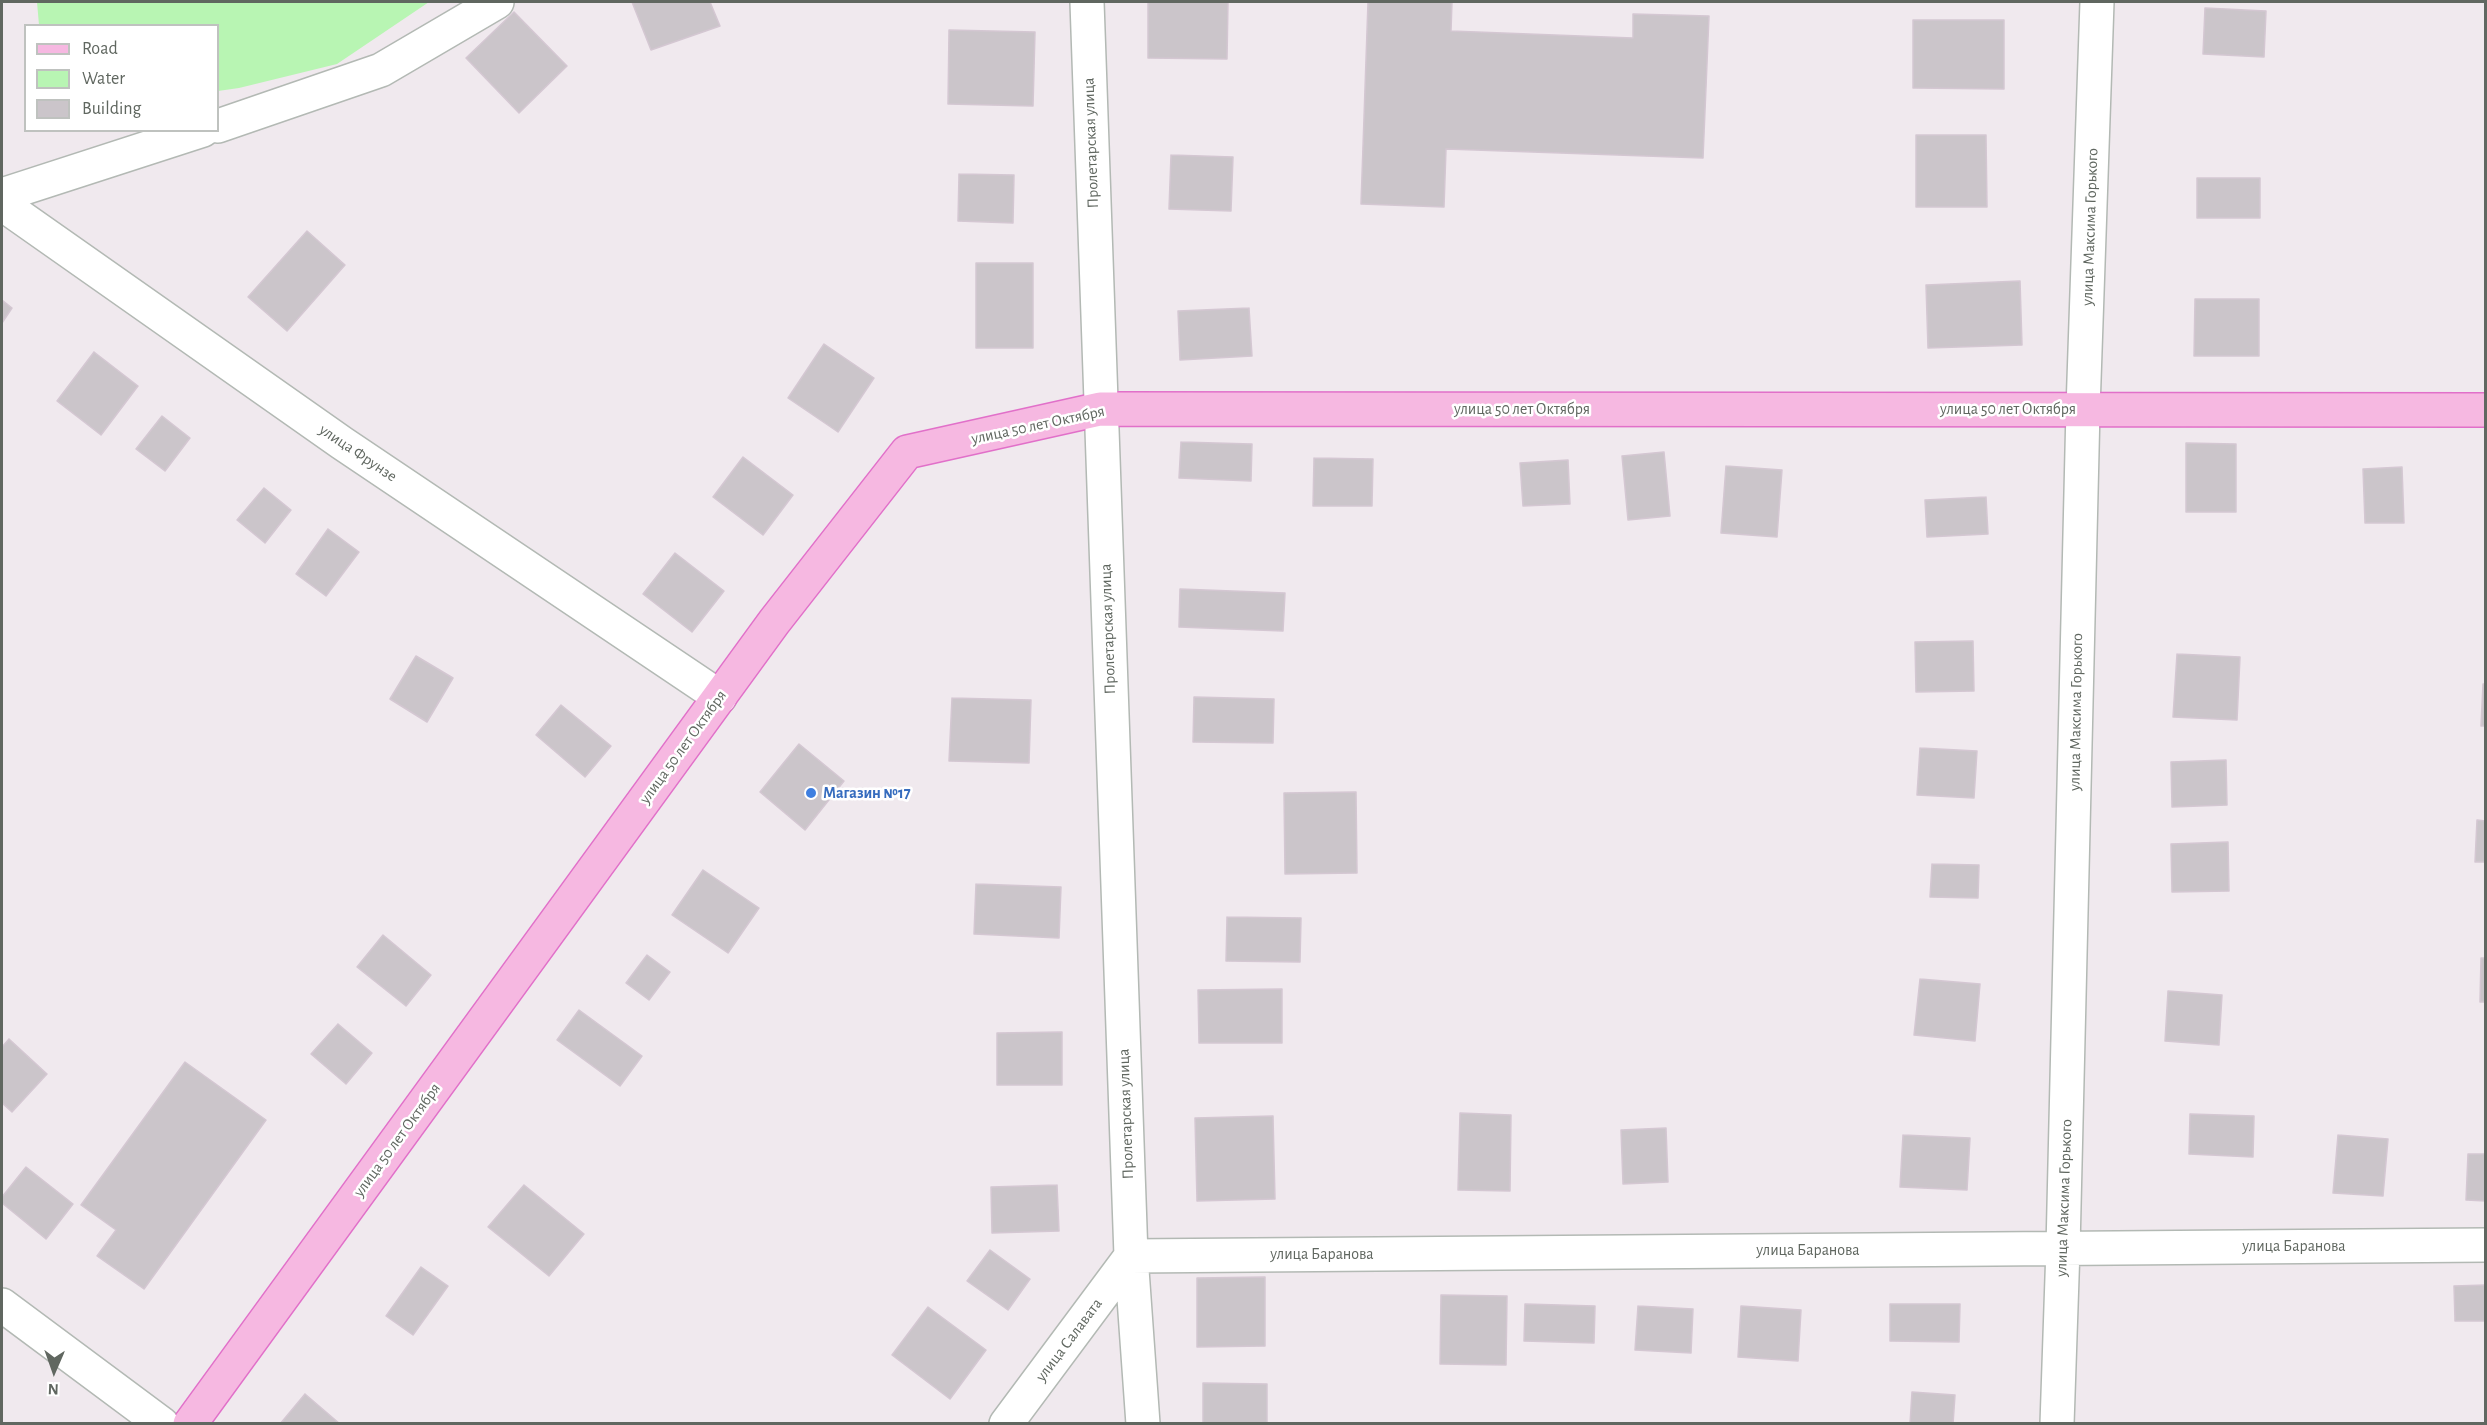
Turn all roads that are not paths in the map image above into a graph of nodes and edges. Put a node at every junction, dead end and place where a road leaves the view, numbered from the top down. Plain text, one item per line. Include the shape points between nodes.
1 (497, 2) edge
2 (1087, 2) edge
3 (2097, 2) edge
4 (219, 126) edge
5 (197, 132) edge
6 (2, 195) edge
7 (2, 204) edge
8 (2083, 409) junction
9 (1100, 410) junction
10 (2486, 410) edge
11 (720, 697) junction
12 (2486, 1245) edge
13 (2063, 1248) junction
14 (1131, 1256) junction
15 (2, 1305) edge
16 (162, 1424) edge
17 (190, 1424) edge
18 (1006, 1424) edge
19 (1143, 1424) edge
20 (2057, 1424) edge

1 - 4 street via 381,70
2 - 9 street, Пролетарская улица
3 - 8 street, улица Максима Горького
5 - 6 street
7 - 11 street, улица Фрунзе via 342,443
8 - 9 main road, улица 50 лет Октября
8 - 10 main road, улица 50 лет Октября
8 - 13 street, улица Максима Горького
9 - 11 main road, улица 50 лет Октября via 907,452
9 - 14 street, Пролетарская улица
11 - 17 main road, улица 50 лет Октября
12 - 13 street, улица Баранова
13 - 14 street, улица Баранова
13 - 20 street, улица Максима Горького
14 - 18 street, улица Салавата
14 - 19 street, Пролетарская улица
15 - 16 street

